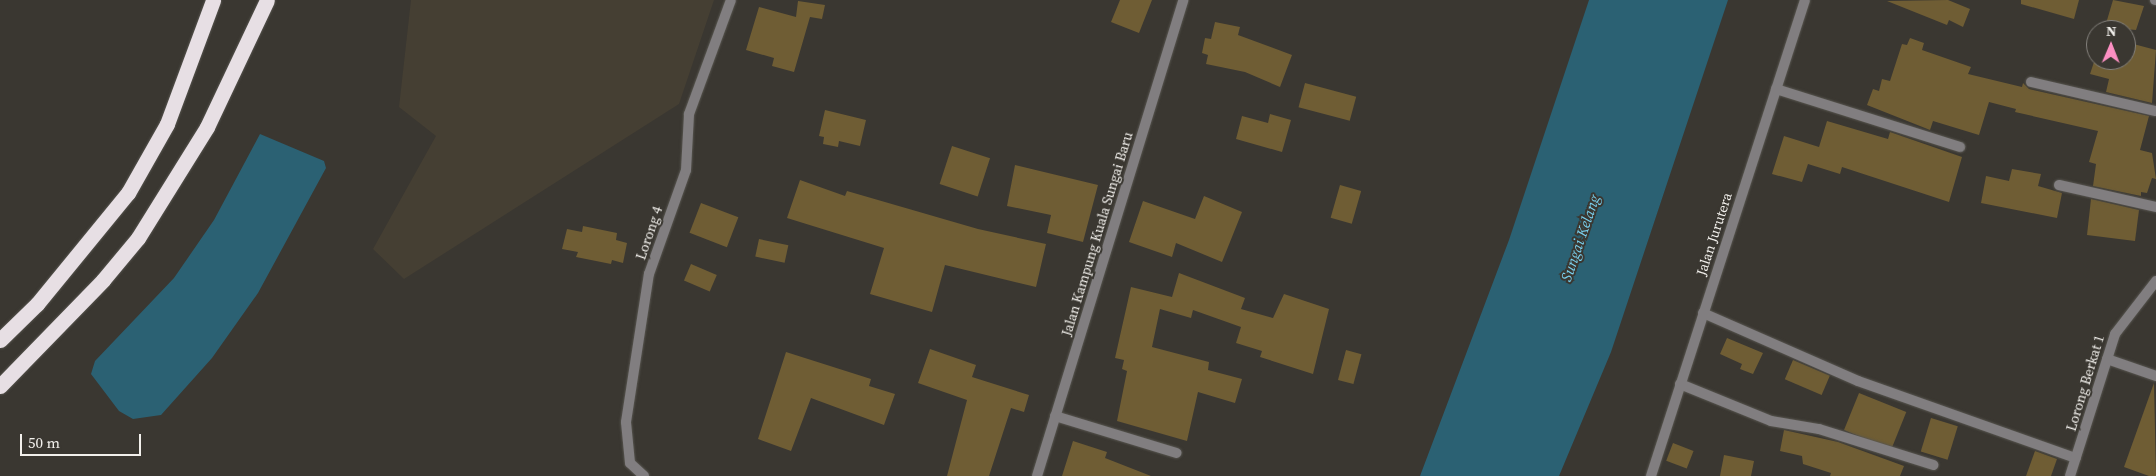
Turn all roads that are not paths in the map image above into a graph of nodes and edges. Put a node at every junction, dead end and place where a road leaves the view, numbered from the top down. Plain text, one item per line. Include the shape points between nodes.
1 (213, 0) edge
2 (267, 0) edge
3 (731, 0) edge
4 (1183, 0) edge
5 (1805, 0) edge
6 (2031, 82) dead end
7 (1776, 89) junction
8 (2156, 111) edge
9 (1960, 148) dead end
10 (2059, 185) dead end
11 (2156, 207) edge
12 (2156, 281) edge
13 (38, 304) junction
14 (1703, 313) junction
15 (0, 325) edge
16 (0, 340) edge
17 (2106, 360) junction
18 (2156, 376) edge
19 (1680, 384) junction
20 (0, 386) edge
21 (1055, 416) junction
22 (1177, 453) dead end
23 (2076, 458) junction
24 (1933, 465) dead end
25 (644, 476) edge
26 (1037, 476) edge
27 (1651, 476) edge
28 (2070, 476) edge

1 - 13 highway via 183,86 150,156 99,232
2 - 20 highway via 207,126 138,238 103,280
3 - 25 street, Lorong 4 via 689,114 686,170 649,274 626,422 630,463
4 - 21 street, Jalan Kampung Kuala Sungai Baru
5 - 7 street, Jalan Jurutera
6 - 8 street
7 - 9 street
7 - 14 street, Jalan Jurutera
10 - 11 street
12 - 17 street, Lorong Berkat 1 via 2115,334
13 - 15 highway
13 - 16 highway
14 - 19 street, Jalan Jurutera
14 - 23 street via 1858,381
17 - 18 street
17 - 23 street, Lorong Berkat 1
19 - 24 street via 1771,420 1819,429
19 - 27 street, Jalan Jurutera
21 - 22 street
21 - 26 street, Jalan Kampung Kuala Sungai Baru
23 - 28 street, Lorong Berkat 1

